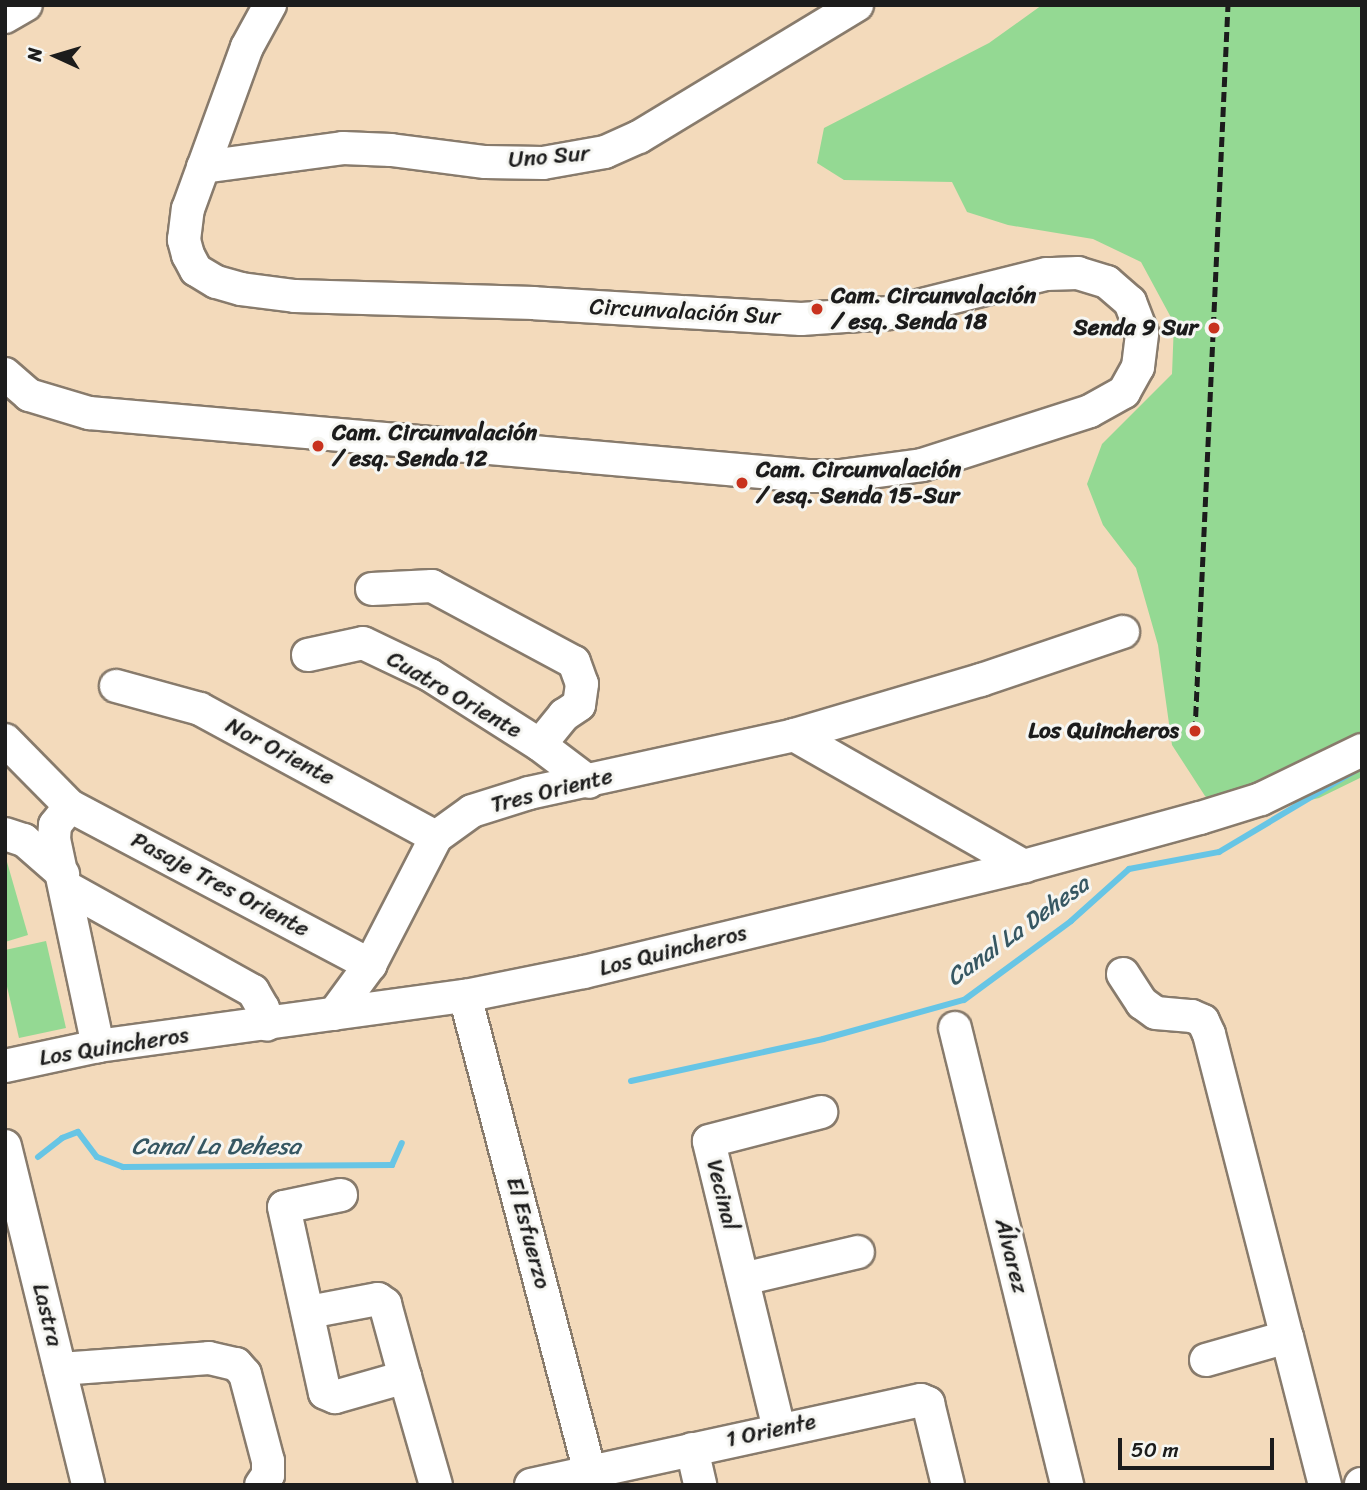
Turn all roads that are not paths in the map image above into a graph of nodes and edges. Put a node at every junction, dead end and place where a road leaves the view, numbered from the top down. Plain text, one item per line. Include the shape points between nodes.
1 (26, 5) edge
2 (270, 5) edge
3 (857, 5) edge
4 (5, 17) edge
5 (204, 167) junction
6 (5, 374) edge
7 (372, 589) dead end
8 (1123, 632) dead end
9 (308, 655) dead end
10 (116, 686) dead end
11 (794, 735) junction
12 (5, 740) edge
13 (540, 745) junction
14 (1362, 750) edge
15 (589, 782) junction
16 (70, 806) junction
17 (5, 834) edge
18 (436, 837) junction
19 (1024, 866) junction
20 (64, 880) junction
21 (370, 965) junction
22 (1123, 974) dead end
23 (466, 996) junction
24 (334, 1014) junction
25 (267, 1025) junction
26 (955, 1028) dead end
27 (98, 1046) junction
28 (5, 1066) edge
29 (821, 1112) dead end
30 (5, 1146) edge
31 (341, 1195) dead end
32 (858, 1252) dead end
33 (743, 1279) junction
34 (309, 1311) junction
35 (1287, 1337) junction
36 (1206, 1360) dead end
37 (60, 1369) junction
38 (405, 1377) junction
39 (779, 1429) junction
40 (692, 1449) junction
41 (590, 1472) junction
42 (88, 1485) edge
43 (261, 1485) edge
44 (436, 1485) edge
45 (531, 1485) edge
46 (700, 1485) edge
47 (948, 1485) edge
48 (1067, 1485) edge
49 (1325, 1485) edge

1 - 4 street
2 - 5 street, Circunvalación Sur via 247,47
3 - 5 street, Uno Sur via 639,137 605,152 543,163 343,148
5 - 6 street, Circunvalación Sur via 188,209 184,240 188,255 196,270 241,289 295,296 825,319 889,313 1046,274 1079,273 1107,282 1130,302 1142,333 1138,367 1124,392 1090,411 922,465 840,477 89,412 29,395
7 - 13 street via 432,586 574,662 582,684 579,705 564,715
8 - 11 street, Tres Oriente
9 - 13 street, Cuatro Oriente via 363,643 430,675
10 - 18 street, Nor Oriente via 200,709
11 - 15 street, Tres Oriente
11 - 19 street
12 - 16 street, Pasaje Tres Oriente
13 - 15 street, Cuatro Oriente
14 - 19 street, Los Quincheros via 1261,799
15 - 18 street, Tres Oriente via 529,793 472,811
16 - 20 street via 55,825
16 - 21 street, Pasaje Tres Oriente
17 - 20 street via 24,840
18 - 21 street, Tres Oriente
19 - 23 street, Los Quincheros
20 - 25 street via 253,991
20 - 27 street
21 - 24 street, Tres Oriente
22 - 35 street via 1142,1003 1156,1013 1192,1016 1203,1021 1209,1034
23 - 24 street, Los Quincheros
23 - 41 street, El Esfuerzo
24 - 25 street, Los Quincheros
25 - 27 street, Los Quincheros
26 - 48 street, Álvarez
27 - 28 street, Los Quincheros
29 - 33 street, Vecinal via 709,1142
30 - 37 street, Lastra
31 - 34 street via 284,1207
32 - 33 street
33 - 39 street, Vecinal
34 - 38 street via 378,1299 385,1304
34 - 38 street via 328,1397
35 - 36 street
35 - 49 street
37 - 42 street, Lastra
37 - 43 street via 209,1358 236,1364 246,1374 268,1461 268,1475
38 - 44 street
39 - 40 street, 1 Oriente
39 - 47 street, 1 Oriente via 921,1400 928,1403
40 - 41 street, 1 Oriente
40 - 46 street
41 - 45 street, 1 Oriente

